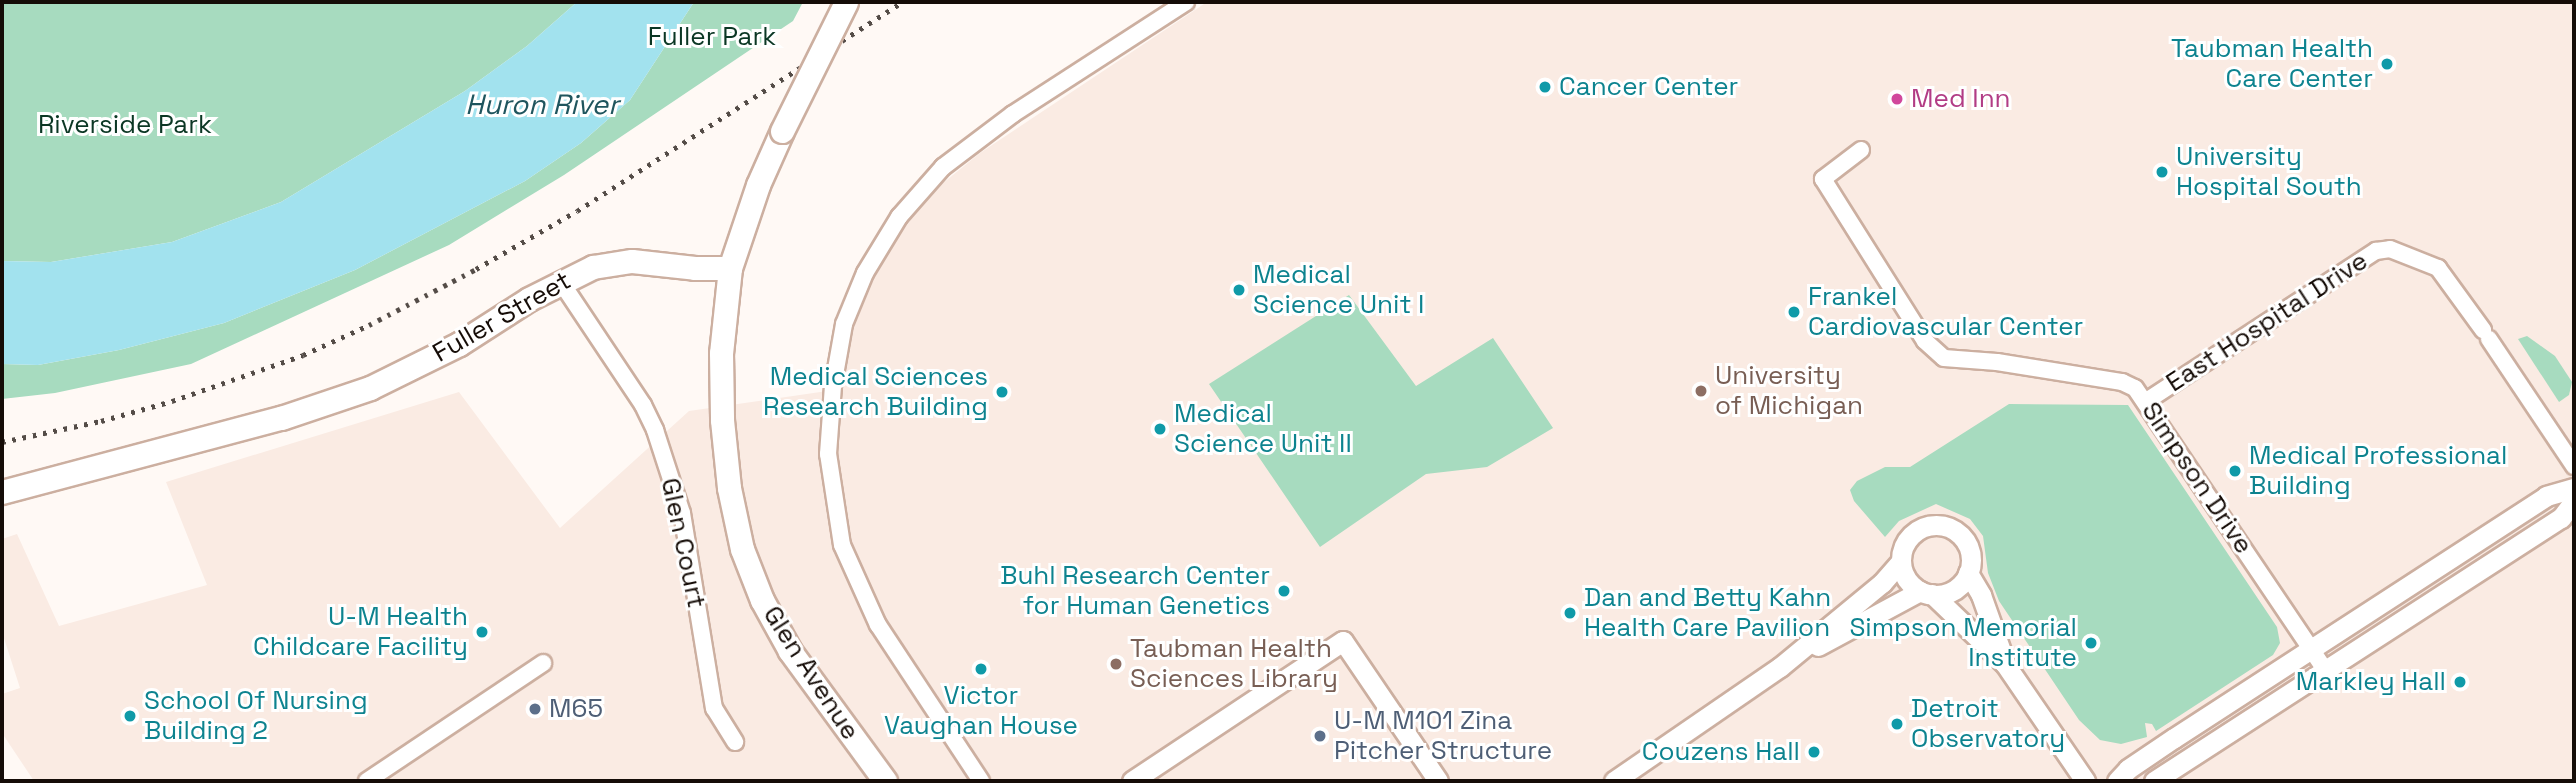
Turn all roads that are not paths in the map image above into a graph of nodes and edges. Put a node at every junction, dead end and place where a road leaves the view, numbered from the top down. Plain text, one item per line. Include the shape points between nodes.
1 (846, 2) edge
2 (1186, 2) edge
3 (1861, 150) dead end
4 (730, 268) junction
5 (561, 282) junction
6 (2145, 402) junction
7 (2574, 466) edge
8 (2574, 488) edge
9 (2, 492) edge
10 (2574, 501) edge
11 (1900, 561) junction
12 (1968, 573) junction
13 (1926, 593) junction
14 (2312, 648) junction
15 (542, 663) dead end
16 (2005, 664) junction
17 (1780, 667) junction
18 (2326, 671) junction
19 (735, 742) dead end
20 (367, 781) edge
21 (884, 781) edge
22 (981, 781) edge
23 (1132, 781) edge
24 (1438, 781) edge
25 (1614, 781) edge
26 (2085, 781) edge
27 (2116, 781) edge
28 (2154, 781) edge

1 - 4 main road, bridge via 758,185
2 - 22 street via 1013,114 943,167 899,217 865,273 844,324 832,386 828,454 842,545 878,625
3 - 6 street, Simpson Drive via 1823,179 1925,341 1944,358 2122,382 2135,388
4 - 5 main road, Fuller Street via 632,261 593,267
4 - 21 main road, Glen Avenue via 721,353 722,420 729,488 742,549 762,600 790,651
5 - 9 main road, Fuller Street via 459,344 370,388 281,418
5 - 19 street, Glen Court via 655,430 682,513 714,708
6 - 7 street, East Hospital Drive via 2376,251 2390,249 2438,268
6 - 14 street, Simpson Drive
8 - 14 street via 2546,496
10 - 18 street via 2561,518
11 - 12 street via 1905,541 1913,532 1943,524 1967,542
11 - 13 street via 1903,573
11 - 17 street via 1882,583
12 - 13 street via 1952,591
12 - 16 street via 1981,595
13 - 16 street
13 - 17 street
14 - 18 street, Simpson Drive
14 - 27 street
15 - 20 street
16 - 26 street
17 - 25 street
18 - 28 street
23 - 24 street via 1343,641

